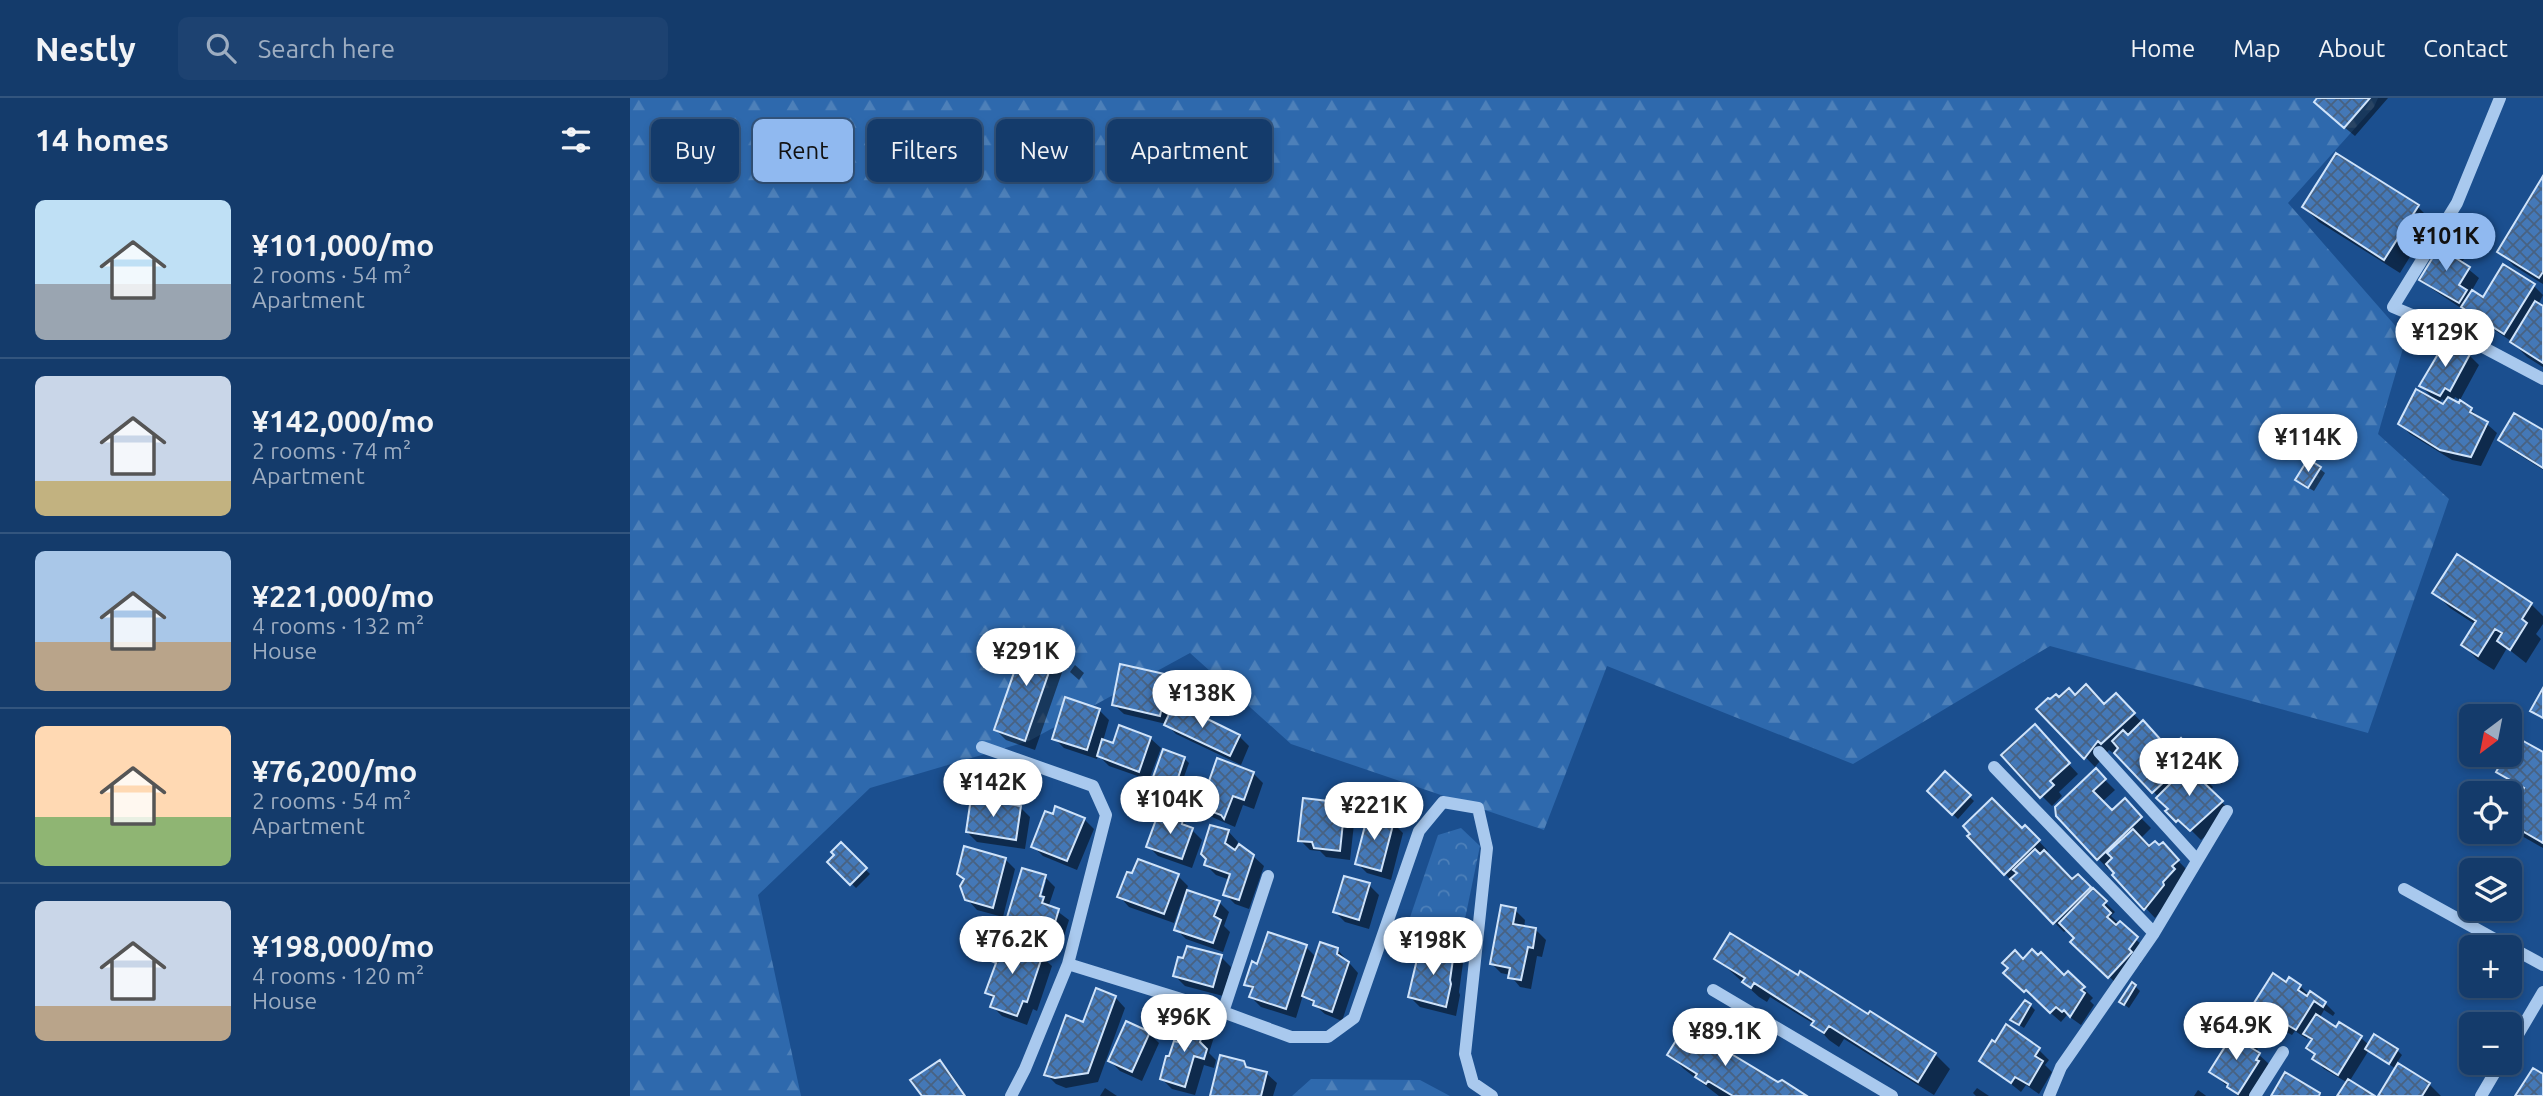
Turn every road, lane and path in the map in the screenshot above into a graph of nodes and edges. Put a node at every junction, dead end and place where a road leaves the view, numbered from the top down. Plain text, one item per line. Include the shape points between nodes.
1 (2500, 98) edge
2 (2543, 379) edge
3 (982, 747) dead end
4 (2099, 752) dead end
5 (1994, 766) dead end
6 (2227, 811) dead end
7 (2197, 860) junction
8 (1268, 877) dead end
9 (2404, 889) dead end
10 (2154, 933) junction
11 (2487, 935) edge
12 (2522, 954) edge
13 (1068, 964) junction
14 (2543, 965) edge
15 (1713, 990) dead end
16 (2543, 992) edge
17 (1223, 1012) junction
18 (2522, 1028) edge
19 (2283, 1052) dead end
20 (2493, 1075) edge
21 (1011, 1096) edge
22 (1492, 1096) edge
23 (1892, 1096) edge
24 (2049, 1096) edge
25 (2255, 1096) edge
26 (2481, 1096) edge

1 - 2 street via 2457,203 2393,307 2462,336
3 - 13 street via 1093,786 1106,815
4 - 7 street
5 - 10 street
6 - 7 street
7 - 10 street
8 - 17 street
9 - 11 street
10 - 24 street via 2061,1068
12 - 14 street
13 - 17 street
13 - 21 street
15 - 23 street
16 - 18 street
17 - 22 street via 1291,1037 1328,1037 1354,1018 1419,831 1443,802 1478,807 1487,848 1465,1054 1473,1083
19 - 25 street
20 - 26 street

